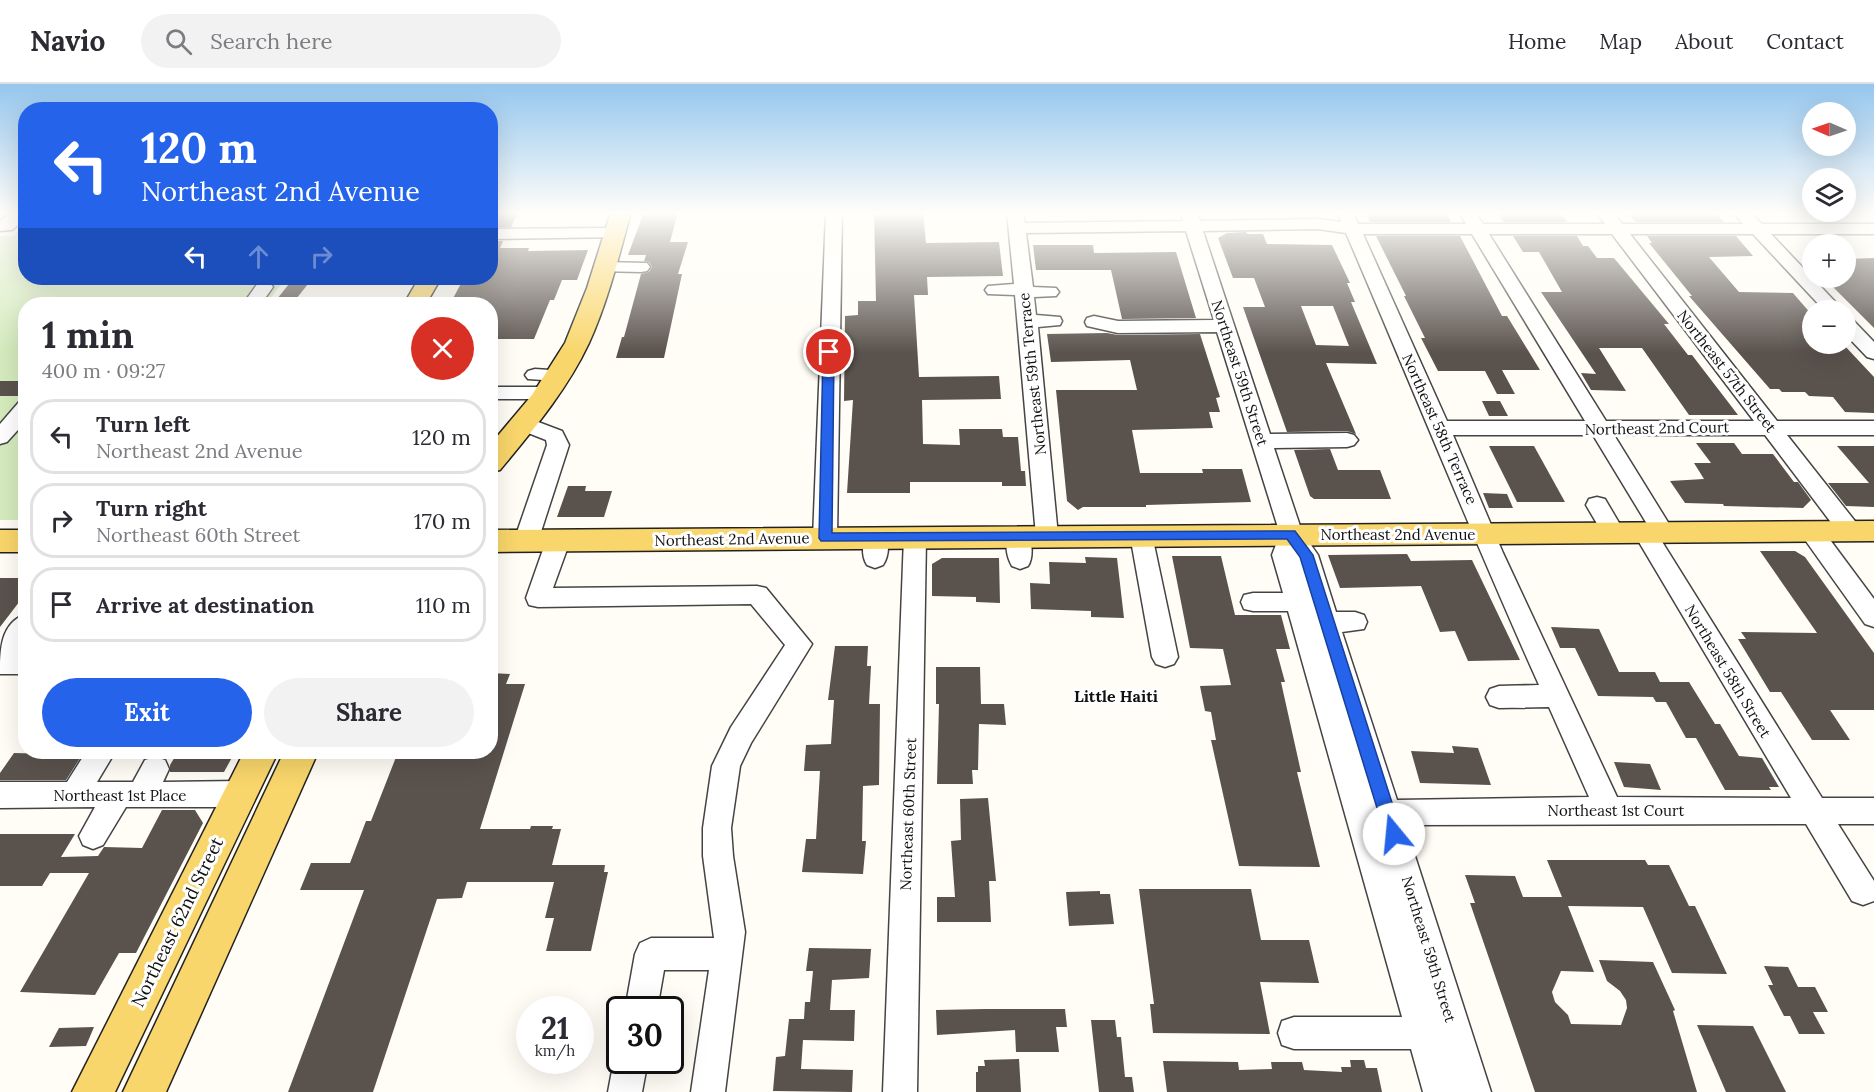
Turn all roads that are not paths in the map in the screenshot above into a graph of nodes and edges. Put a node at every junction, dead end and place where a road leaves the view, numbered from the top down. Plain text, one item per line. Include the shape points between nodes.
1 (604, 259) edge
2 (833, 259) edge
3 (1020, 259) edge
4 (1204, 259) edge
5 (1365, 259) edge
6 (1495, 259) edge
7 (1641, 259) edge
8 (1785, 259) edge
9 (641, 267) dead end
10 (595, 281) junction
11 (264, 287) dead end
12 (994, 290) dead end
13 (1024, 291) junction
14 (1050, 292) dead end
15 (257, 297) edge
16 (1824, 300) edge
17 (1028, 321) junction
18 (1053, 321) dead end
19 (1094, 322) dead end
20 (1225, 326) junction
21 (1856, 334) edge
22 (1874, 353) edge
23 (547, 381) junction
24 (498, 391) edge
25 (18, 416) edge
26 (525, 424) junction
27 (1770, 426) junction
28 (1440, 428) junction
29 (1874, 428) edge
30 (1600, 429) junction
31 (0, 437) edge
32 (1347, 440) dead end
33 (1262, 441) junction
34 (498, 453) edge
35 (1597, 505) dead end
36 (1811, 531) junction
37 (1862, 531) edge
38 (1653, 532) junction
39 (1614, 533) junction
40 (1291, 534) junction
41 (1484, 534) junction
42 (1141, 535) junction
43 (1047, 536) junction
44 (915, 537) junction
45 (825, 538) junction
46 (0, 541) edge
47 (18, 541) edge
48 (498, 541) edge
49 (526, 541) junction
50 (558, 541) junction
51 (1253, 602) dead end
52 (1298, 602) junction
53 (1874, 617) edge
54 (1327, 621) junction
55 (1355, 622) dead end
56 (18, 636) edge
57 (1165, 657) dead end
58 (0, 662) edge
59 (18, 663) edge
60 (1558, 696) junction
61 (1499, 697) dead end
62 (96, 759) edge
63 (258, 759) edge
64 (298, 759) edge
65 (155, 769) dead end
66 (240, 794) junction
67 (0, 795) edge
68 (74, 795) junction
69 (129, 795) junction
70 (1610, 810) junction
71 (1813, 810) junction
72 (1874, 811) edge
73 (1359, 813) junction
74 (1387, 813) junction
75 (93, 836) dead end
76 (1863, 891) dead end
77 (727, 954) junction
78 (644, 996) edge
79 (1294, 1033) dead end
80 (1423, 1033) junction
81 (628, 1074) edge
82 (93, 1092) edge
83 (144, 1092) edge
84 (625, 1092) edge
85 (708, 1092) edge
86 (900, 1092) edge
87 (1440, 1092) edge
88 (1474, 1092) edge

1 - 10 main road
2 - 45 street
3 - 13 street, Northeast 59th Terrace
4 - 20 street, Northeast 59th Street
5 - 28 street, Northeast 58th Terrace
6 - 30 street, Northeast 58th Street
7 - 27 street, Northeast 57th Street
8 - 16 street
9 - 10 street
10 - 23 main road via 584,326
11 - 15 street
12 - 13 street
13 - 14 street
13 - 17 street, Northeast 59th Terrace
17 - 18 street
17 - 43 street, Northeast 59th Terrace
19 - 20 street via 1118,327
20 - 33 street, Northeast 59th Street
21 - 22 street
23 - 24 street
23 - 26 main road
25 - 31 street
26 - 34 main road
26 - 49 street via 555,436 558,445
27 - 29 street, Northeast 2nd Court
27 - 30 street, Northeast 2nd Court
27 - 37 street, Northeast 57th Street
28 - 30 street, Northeast 2nd Court
28 - 41 street, Northeast 58th Terrace
30 - 38 street, Northeast 58th Street
32 - 33 street
33 - 40 street, Northeast 59th Street
35 - 39 street
36 - 37 main road, Northeast 2nd Avenue
36 - 38 main road, Northeast 2nd Avenue
36 - 53 street
38 - 39 main road, Northeast 2nd Avenue
38 - 71 street, Northeast 58th Street
39 - 41 main road, Northeast 2nd Avenue
40 - 41 main road, Northeast 2nd Avenue
40 - 42 main road, Northeast 2nd Avenue
40 - 52 street, Northeast 59th Street via 1284,555
40 - 54 street, Northeast 59th Street via 1306,555
41 - 60 street, Northeast 58th Terrace
42 - 43 main road, Northeast 2nd Avenue
42 - 57 street
43 - 44 main road, Northeast 2nd Avenue via 1019,548
44 - 45 main road, Northeast 2nd Avenue via 875,548
44 - 86 street, Northeast 60th Street
45 - 50 main road, Northeast 2nd Avenue
46 - 47 main road
48 - 49 main road, Northeast 2nd Avenue
49 - 50 main road, Northeast 2nd Avenue
50 - 77 street via 538,598 758,595 798,644 726,766 717,828 730,932
51 - 52 street
52 - 73 street, Northeast 59th Street
54 - 55 street
54 - 74 street, Northeast 59th Street
56 - 58 street
58 - 59 street
60 - 61 street
60 - 70 street, Northeast 58th Terrace
62 - 68 street
63 - 66 main road, Northeast 62nd Street
64 - 83 main road
65 - 69 street
66 - 69 street, Northeast 1st Place
66 - 82 main road, Northeast 62nd Street
67 - 68 street, Northeast 1st Place
68 - 69 street, Northeast 1st Place
69 - 75 street
70 - 71 street, Northeast 1st Court
70 - 74 street, Northeast 1st Court
71 - 72 street, Northeast 1st Court
71 - 76 street, Northeast 58th Street
73 - 74 street, Northeast 1st Court
73 - 80 street, Northeast 59th Street
74 - 88 street, Northeast 59th Street
77 - 78 street via 651,954
77 - 85 street
79 - 80 street
80 - 87 street, Northeast 59th Street
81 - 84 street

